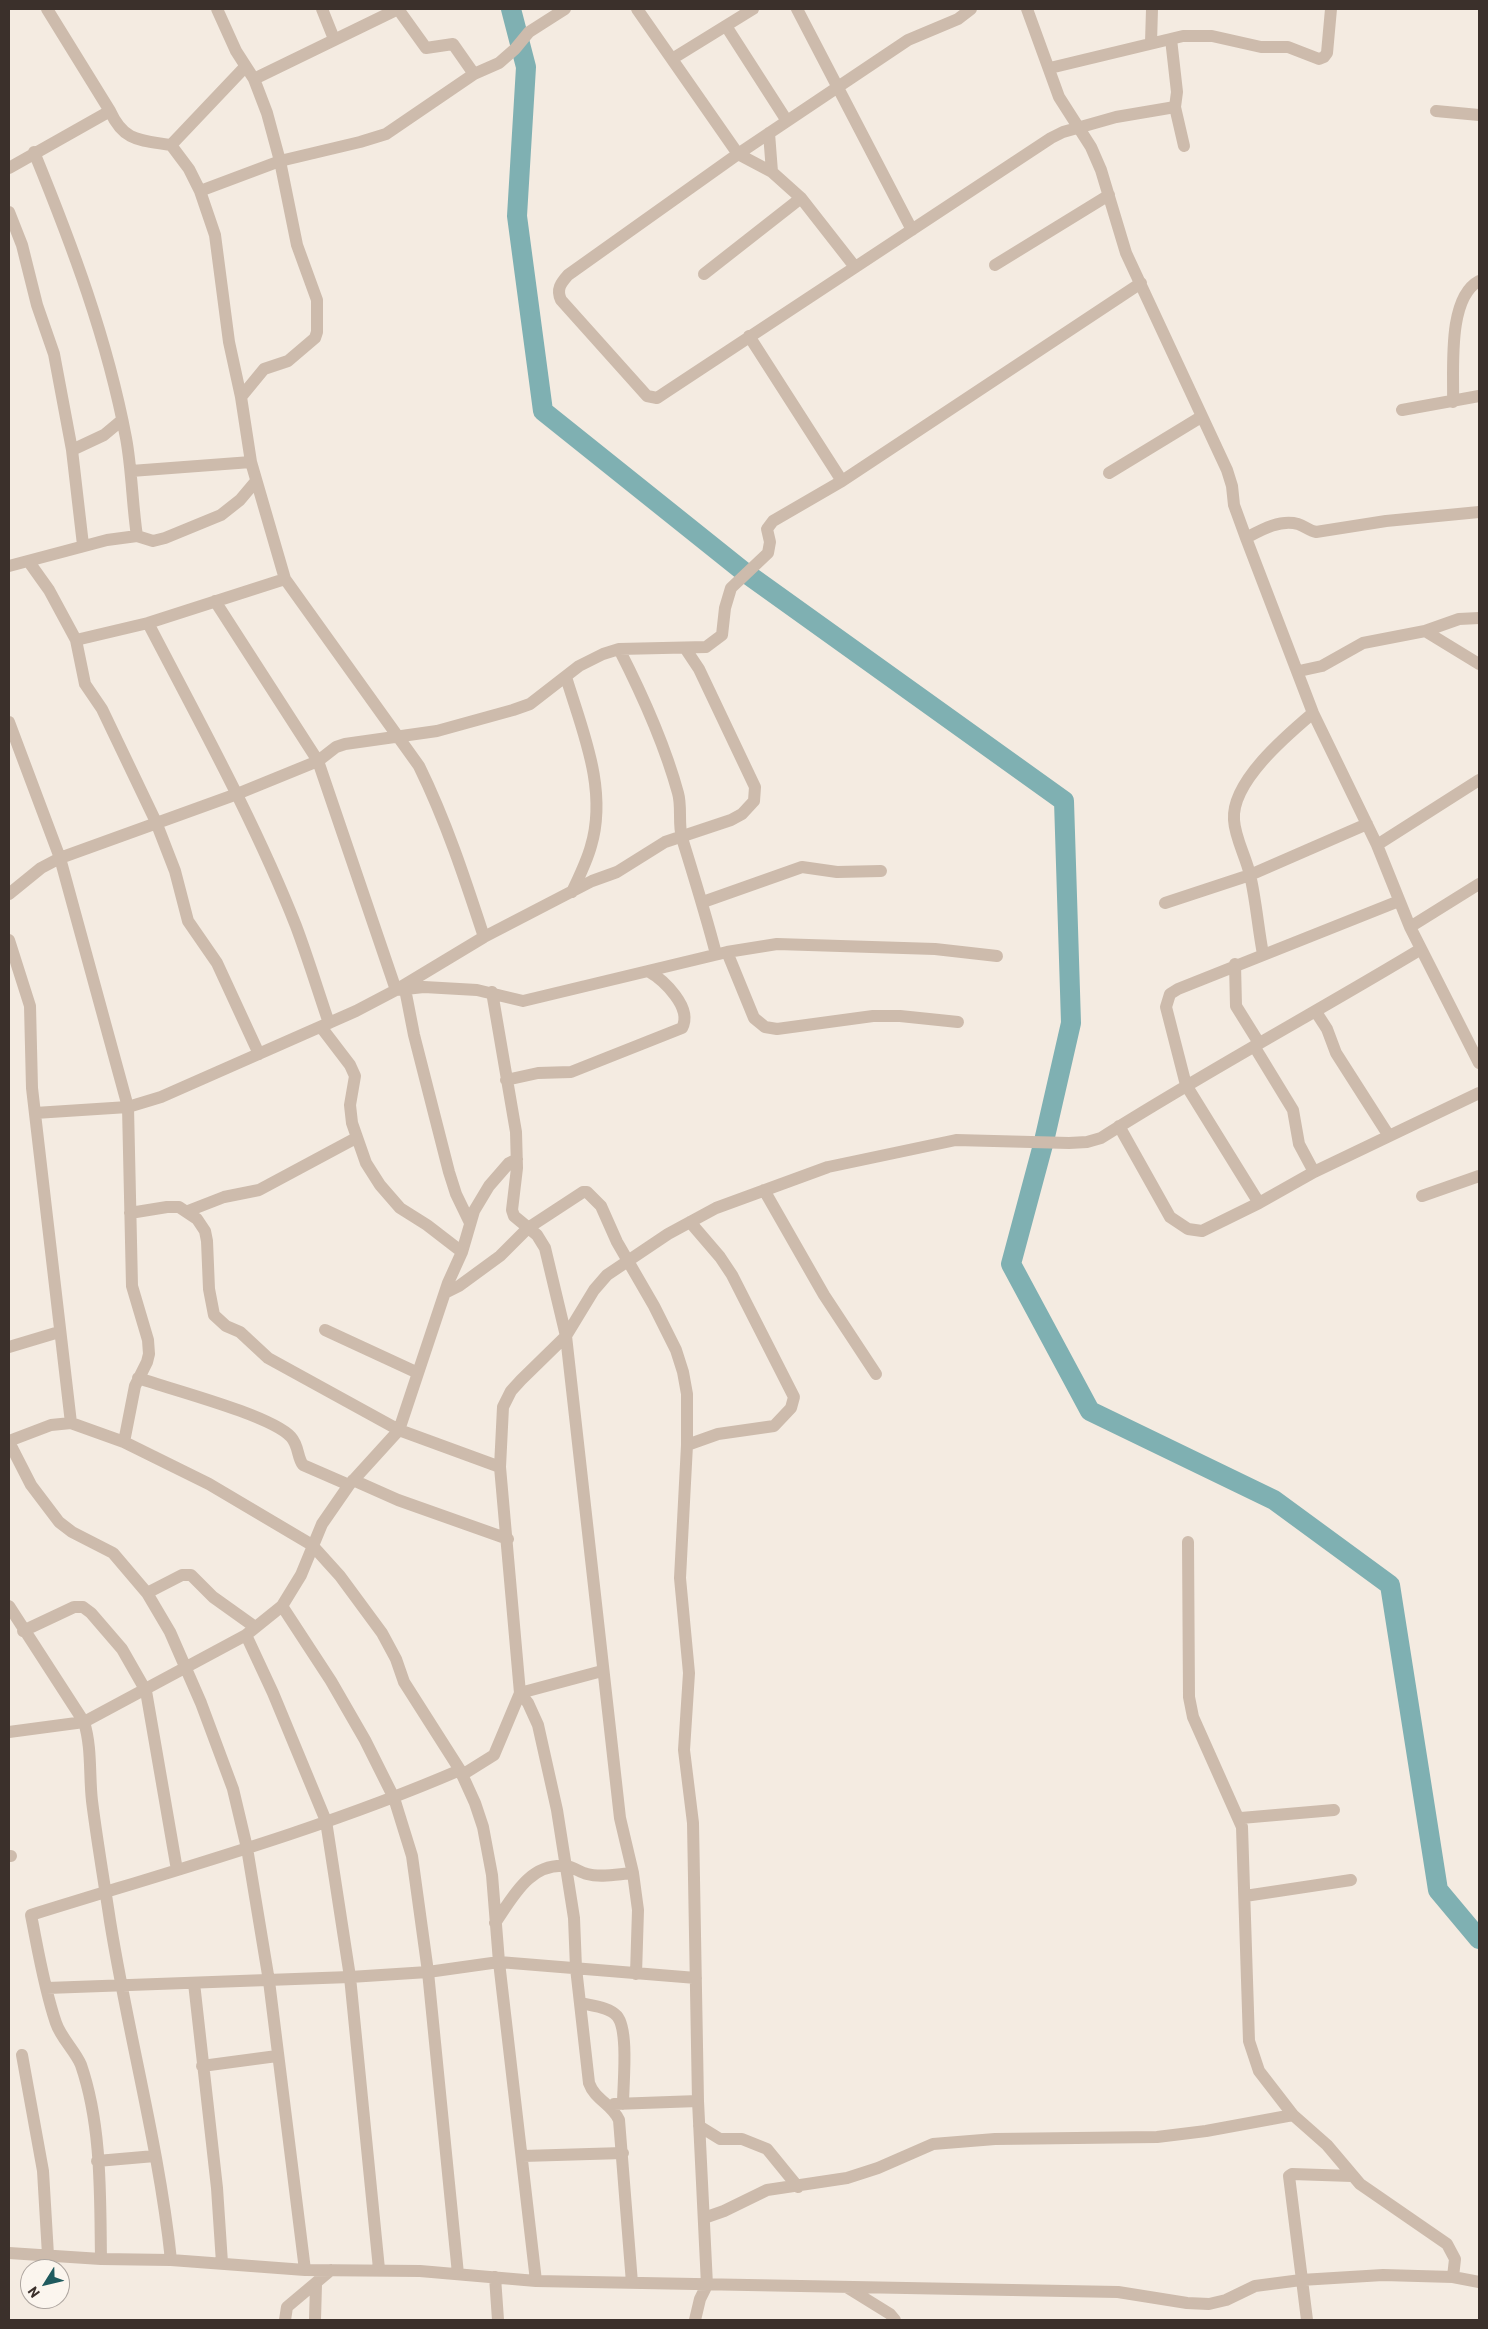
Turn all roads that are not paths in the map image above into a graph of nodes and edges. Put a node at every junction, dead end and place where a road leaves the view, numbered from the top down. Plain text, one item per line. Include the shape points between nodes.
1 (46, 9) edge
2 (217, 9) edge
3 (322, 9) edge
4 (565, 9) edge
5 (638, 9) edge
6 (753, 9) edge
7 (797, 9) edge
8 (971, 9) edge
9 (1027, 9) edge
10 (1152, 9) edge
11 (1331, 9) edge
12 (726, 26) junction
13 (334, 39) junction
14 (1170, 39) junction
15 (1151, 43) junction
16 (672, 59) junction
17 (245, 67) junction
18 (1050, 68) junction
19 (474, 74) junction
20 (254, 79) junction
21 (836, 87) junction
22 (1175, 107) junction
23 (110, 111) junction
24 (1436, 111) dead end
25 (1479, 115) edge
26 (786, 121) junction
27 (1078, 129) junction
28 (768, 133) junction
29 (171, 145) junction
30 (1184, 146) dead end
31 (34, 152) junction
32 (738, 154) junction
33 (280, 160) junction
34 (9, 168) edge
35 (772, 172) junction
36 (200, 191) junction
37 (1109, 195) junction
38 (802, 198) junction
39 (9, 212) edge
40 (912, 230) junction
41 (995, 265) dead end
42 (855, 267) junction
43 (704, 274) dead end
44 (1479, 282) edge
45 (1141, 283) junction
46 (749, 336) junction
47 (241, 396) junction
48 (1479, 396) edge
49 (1453, 402) junction
50 (1402, 410) dead end
51 (1201, 417) junction
52 (122, 420) junction
53 (104, 435) junction
54 (126, 439) junction
55 (72, 450) junction
56 (251, 462) junction
57 (131, 471) junction
58 (1109, 472) dead end
59 (256, 481) junction
60 (842, 481) junction
61 (1479, 512) edge
62 (137, 536) junction
63 (1246, 538) junction
64 (83, 544) junction
65 (29, 562) junction
66 (9, 566) edge
67 (286, 579) junction
68 (215, 601) junction
69 (1479, 618) edge
70 (148, 623) junction
71 (1425, 631) junction
72 (76, 640) junction
73 (706, 647) junction
74 (685, 648) junction
75 (619, 649) junction
76 (1479, 664) edge
77 (699, 670) junction
78 (1298, 671) junction
79 (566, 677) junction
80 (1313, 713) junction
81 (9, 722) edge
82 (399, 736) junction
83 (318, 760) junction
84 (1479, 780) edge
85 (237, 794) junction
86 (156, 822) junction
87 (1367, 824) junction
88 (681, 835) junction
89 (1377, 845) junction
90 (60, 858) junction
91 (881, 871) dead end
92 (1250, 875) junction
93 (1479, 884) edge
94 (572, 892) junction
95 (9, 894) edge
96 (1399, 901) junction
97 (703, 902) junction
98 (1165, 904) dead end
99 (1410, 927) junction
100 (484, 937) junction
101 (9, 940) edge
102 (1421, 949) junction
103 (721, 953) junction
104 (1263, 954) junction
105 (997, 956) dead end
106 (1235, 964) junction
107 (648, 971) junction
108 (401, 989) junction
109 (492, 992) junction
110 (1316, 1012) junction
111 (958, 1022) dead end
112 (325, 1025) junction
113 (1256, 1045) junction
114 (259, 1054) junction
115 (1479, 1063) edge
116 (506, 1080) junction
117 (1186, 1085) junction
118 (1479, 1093) edge
119 (128, 1107) junction
120 (35, 1113) junction
121 (1119, 1126) junction
122 (1389, 1136) junction
123 (356, 1138) junction
124 (517, 1159) junction
125 (1314, 1172) junction
126 (1479, 1176) edge
127 (764, 1190) junction
128 (1422, 1196) dead end
129 (1260, 1203) junction
130 (188, 1211) junction
131 (130, 1213) junction
132 (690, 1222) junction
133 (470, 1223) junction
134 (528, 1228) junction
135 (462, 1252) junction
136 (627, 1261) junction
137 (445, 1293) junction
138 (326, 1330) dead end
139 (59, 1332) junction
140 (566, 1336) junction
141 (9, 1347) edge
142 (418, 1373) junction
143 (876, 1374) dead end
144 (138, 1378) junction
145 (71, 1423) junction
146 (399, 1430) junction
147 (9, 1442) edge
148 (124, 1442) junction
149 (687, 1445) junction
150 (500, 1467) junction
151 (351, 1483) junction
152 (508, 1539) junction
153 (1188, 1542) dead end
154 (312, 1545) junction
155 (147, 1593) junction
156 (9, 1606) edge
157 (282, 1606) junction
158 (23, 1631) junction
159 (251, 1631) junction
160 (185, 1669) junction
161 (602, 1671) junction
162 (146, 1691) junction
163 (520, 1693) junction
164 (84, 1722) junction
165 (9, 1732) edge
166 (461, 1772) junction
167 (394, 1798) junction
168 (1334, 1810) dead end
169 (1240, 1818) junction
170 (326, 1821) junction
171 (247, 1848) junction
172 (566, 1866) junction
173 (177, 1870) junction
174 (633, 1873) junction
175 (1351, 1880) dead end
176 (106, 1892) junction
177 (1245, 1896) junction
178 (495, 1923) junction
179 (499, 1962) junction
180 (576, 1968) junction
181 (428, 1972) junction
182 (636, 1974) junction
183 (350, 1977) junction
184 (696, 1978) junction
185 (269, 1981) junction
186 (194, 1983) junction
187 (120, 1986) junction
188 (47, 1988) junction
189 (581, 2003) junction
190 (22, 2055) dead end
191 (277, 2056) junction
192 (202, 2066) junction
193 (698, 2101) junction
194 (607, 2104) junction
195 (623, 2104) junction
196 (1293, 2115) junction
197 (700, 2126) junction
198 (720, 2139) junction
199 (701, 2152) junction
200 (623, 2153) junction
201 (155, 2156) junction
202 (523, 2156) junction
203 (97, 2161) junction
204 (1352, 2176) junction
205 (798, 2187) junction
206 (704, 2218) junction
207 (9, 2253) edge
208 (48, 2255) junction
209 (101, 2259) junction
210 (171, 2260) junction
211 (222, 2264) junction
212 (379, 2269) junction
213 (304, 2270) junction
214 (331, 2270) junction
215 (458, 2274) junction
216 (495, 2277) junction
217 (1453, 2277) junction
218 (1301, 2280) junction
219 (536, 2281) junction
220 (1479, 2282) edge
221 (632, 2283) junction
222 (316, 2284) junction
223 (706, 2285) junction
224 (848, 2288) junction
225 (285, 2320) edge
226 (316, 2320) edge
227 (498, 2320) edge
228 (695, 2320) edge
229 (895, 2320) edge
230 (1307, 2320) edge

1 - 23 street
2 - 17 street
3 - 13 street
4 - 19 street via 529,32 499,63
5 - 16 street
6 - 12 street
7 - 21 street
8 - 21 street via 958,19 908,40
9 - 18 street
10 - 15 street
11 - 14 street via 1327,52 1324,58 1319,59 1288,47 1261,46 1212,36
12 - 16 street
12 - 26 street
13 - 19 street via 398,9 426,48 453,44
13 - 20 street
14 - 15 street
14 - 22 street
15 - 18 street
16 - 32 street
17 - 20 street
17 - 29 street
18 - 27 street via 1059,97
19 - 33 street via 386,134
20 - 33 street
21 - 26 street
21 - 40 street
22 - 27 street via 1116,117
22 - 30 street
23 - 29 street via 117,126 128,136
23 - 31 street
24 - 25 street
26 - 28 street
27 - 37 street via 1091,147
27 - 40 street via 1051,138
28 - 32 street
28 - 35 street
29 - 36 street
31 - 34 street
31 - 52 street via 71,241 100,330
32 - 35 street
32 - 46 street via 568,275 560,284 558,294 642,391 652,398
33 - 36 street
33 - 47 street via 297,245 317,300 318,332 288,361 264,369
35 - 38 street
36 - 47 street via 215,235 229,342
37 - 41 street
37 - 45 street via 1126,253
38 - 42 street
38 - 43 street
39 - 55 street via 54,354
40 - 42 street
42 - 46 street
44 - 49 street via 1468,291 1457,311
45 - 51 street
45 - 60 street
46 - 60 street
47 - 56 street
48 - 49 street
49 - 50 street
51 - 58 street
51 - 63 street via 1226,470
52 - 53 street
52 - 54 street
53 - 54 street
53 - 55 street
54 - 57 street
55 - 64 street
56 - 57 street
56 - 59 street
57 - 62 street
59 - 62 street via 221,515 153,541
59 - 67 street
60 - 73 street via 769,524 768,553 731,588 724,608 722,635
61 - 63 street via 1316,532 1288,523
62 - 64 street
63 - 78 street
64 - 65 street
65 - 66 street
65 - 72 street
67 - 68 street
67 - 82 street
68 - 70 street
68 - 83 street
69 - 71 street via 1459,619
70 - 72 street
70 - 85 street
71 - 76 street
71 - 78 street via 1363,643 1322,666
72 - 86 street via 85,684 102,709
73 - 74 street
73 - 77 street
74 - 75 street
74 - 77 street
75 - 79 street via 595,658
75 - 88 street via 649,709 663,746 679,795
77 - 88 street via 755,787 756,796 749,808 731,820
78 - 80 street
79 - 82 street via 530,704 454,727
79 - 94 street via 594,772 596,806 591,846
80 - 87 street
80 - 92 street via 1272,748 1238,800 1234,820
81 - 90 street
82 - 83 street via 344,744
82 - 100 street via 435,798
83 - 85 street
83 - 108 street
84 - 89 street
85 - 86 street
85 - 112 street via 296,926
86 - 90 street
86 - 114 street via 175,871 188,921 217,963
87 - 89 street
87 - 92 street
88 - 94 street via 617,872
88 - 97 street
89 - 96 street
90 - 95 street via 41,868
90 - 119 street
91 - 97 street via 837,872 802,867
92 - 98 street
92 - 104 street
93 - 99 street
94 - 100 street
96 - 99 street
96 - 104 street
97 - 103 street
99 - 102 street
100 - 108 street
101 - 120 street via 30,1006
102 - 110 street
102 - 115 street
103 - 105 street via 777,944 935,949
103 - 107 street
103 - 111 street via 754,1018 765,1027 777,1029 873,1016
104 - 106 street
106 - 113 street via 1236,1006
106 - 117 street via 1178,988 1166,1001
107 - 109 street via 523,1001
107 - 116 street via 663,980 678,1000 684,1020 682,1028 571,1072 538,1073
108 - 109 street
108 - 112 street
108 - 133 street via 449,1172
109 - 116 street
110 - 113 street
110 - 122 street via 1327,1028 1336,1053
112 - 114 street
112 - 123 street via 355,1076 350,1105
113 - 117 street
113 - 125 street via 1293,1110 1299,1144
114 - 119 street via 161,1097
116 - 124 street via 516,1132
117 - 121 street
117 - 129 street
118 - 122 street
119 - 120 street
119 - 131 street
120 - 139 street
121 - 127 street via 1101,1138 1087,1142 956,1140 828,1167
121 - 129 street via 1170,1217 1188,1229 1202,1231
122 - 125 street
123 - 130 street via 259,1190 219,1198
123 - 135 street via 366,1163 392,1200
124 - 133 street via 509,1163 489,1186
124 - 134 street via 512,1210
125 - 129 street
126 - 128 street
127 - 132 street via 716,1208
127 - 143 street via 824,1294
130 - 131 street via 166,1207
130 - 146 street via 205,1231 211,1306 220,1322 240,1332 268,1358
131 - 144 street via 132,1286 149,1354
132 - 136 street
132 - 149 street via 732,1275 794,1397 791,1408 774,1426 718,1434
133 - 135 street
134 - 136 street via 587,1192 601,1206
134 - 137 street via 500,1256
134 - 140 street via 545,1248
135 - 137 street
136 - 140 street via 607,1275 594,1290
136 - 149 street via 654,1306 684,1372
137 - 142 street
138 - 142 street
139 - 141 street
139 - 145 street
140 - 150 street via 511,1391 503,1408
140 - 161 street
142 - 146 street
144 - 148 street
144 - 151 street via 231,1408 282,1430 297,1446 303,1465
145 - 147 street via 51,1425
145 - 148 street
146 - 150 street
146 - 151 street
147 - 155 street via 31,1485 59,1522 113,1553
148 - 154 street via 209,1484
149 - 184 street via 680,1578 689,1673 684,1750 693,1823
150 - 152 street
151 - 152 street
151 - 154 street via 322,1524
152 - 163 street
153 - 169 street via 1189,1698 1196,1729
154 - 157 street via 301,1575
154 - 166 street via 340,1576 382,1633 408,1689
155 - 159 street via 182,1575 190,1575
155 - 160 street via 170,1632
156 - 158 street
157 - 159 street
157 - 167 street via 331,1681
158 - 162 street via 74,1607 82,1607 122,1649
158 - 164 street
159 - 160 street
159 - 170 street
160 - 162 street
160 - 171 street via 233,1789
161 - 163 street
161 - 174 street via 620,1818
162 - 164 street
162 - 173 street
163 - 166 street via 494,1755
163 - 172 street via 528,1702 538,1725
164 - 165 street
164 - 176 street via 90,1746 92,1800
166 - 167 street
166 - 178 street via 475,1803 488,1849
167 - 170 street
167 - 181 street via 412,1856
168 - 169 street
169 - 177 street
170 - 171 street
170 - 183 street
171 - 173 street
171 - 185 street
172 - 174 street via 597,1876
172 - 178 street via 545,1868 530,1876
172 - 180 street via 574,1918
173 - 176 street
174 - 182 street via 638,1910
175 - 177 street
176 - 187 street
176 - 188 street via 31,1914
177 - 196 street via 1249,2041 1259,2071
178 - 179 street
179 - 180 street
179 - 181 street
179 - 202 street
180 - 182 street
180 - 189 street
181 - 183 street
181 - 215 street
182 - 184 street
183 - 185 street
183 - 212 street
184 - 193 street
185 - 186 street
185 - 191 street
186 - 187 street
186 - 192 street
187 - 188 street
187 - 201 street
188 - 203 street via 56,2024 80,2064 94,2127
189 - 194 street via 589,2083 592,2092
189 - 195 street via 611,2012 621,2022
190 - 208 street via 43,2171
191 - 192 street
191 - 213 street
192 - 211 street via 217,2188
193 - 195 street
193 - 197 street
194 - 195 street
194 - 200 street via 619,2120
196 - 204 street via 1327,2145
196 - 205 street via 1157,2137 995,2139 933,2144 847,2178
197 - 198 street
197 - 199 street
198 - 199 street
198 - 205 street via 742,2140 767,2149
199 - 206 street
200 - 202 street
200 - 221 street
201 - 203 street
201 - 210 street
202 - 219 street
203 - 209 street
204 - 217 street via 1370,2192 1447,2244 1455,2258
204 - 218 street via 1289,2176
205 - 206 street via 766,2190
206 - 223 street
207 - 208 street
208 - 209 street
209 - 210 street
210 - 211 street
211 - 213 street
212 - 214 street
212 - 215 street
213 - 214 street
214 - 222 street
215 - 216 street
216 - 219 street
216 - 227 street
217 - 218 street via 1383,2275
217 - 220 street
218 - 224 street via 1255,2286 1209,2304 1118,2292
218 - 230 street
219 - 221 street
221 - 223 street
222 - 225 street via 287,2307
222 - 226 street
223 - 224 street
223 - 228 street
224 - 229 street

